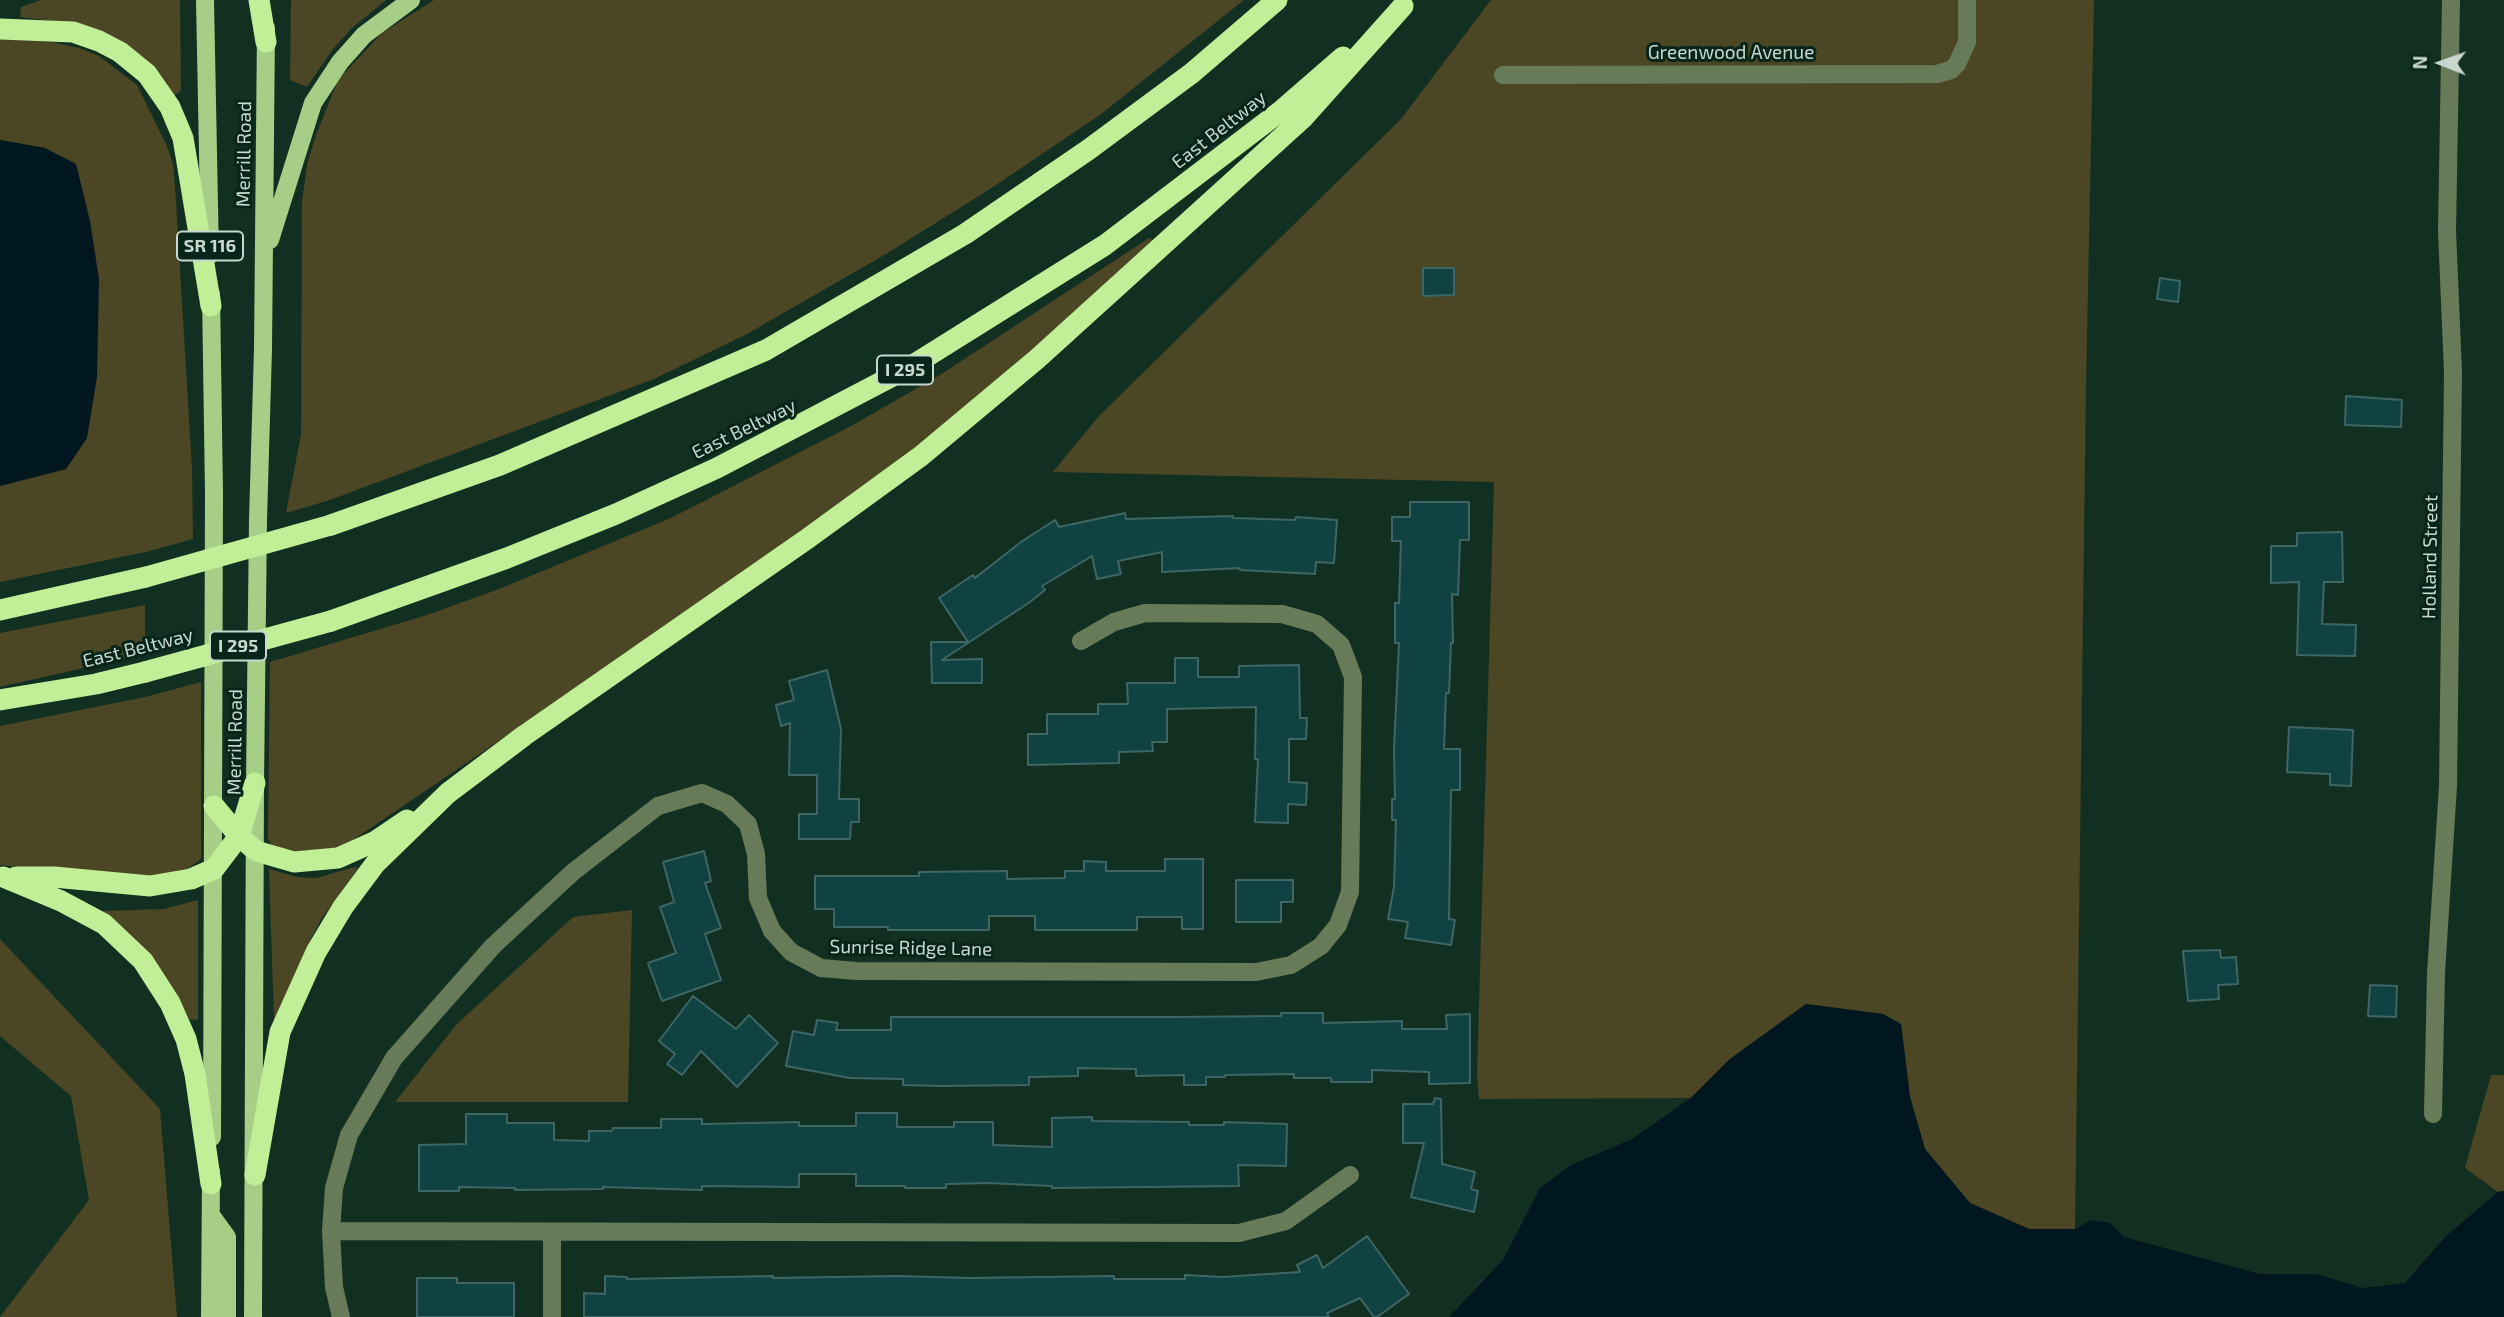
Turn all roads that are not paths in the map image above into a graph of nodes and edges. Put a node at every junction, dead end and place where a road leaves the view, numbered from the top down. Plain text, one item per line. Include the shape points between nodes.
1 (205, 0) edge
2 (259, 0) edge
3 (267, 0) edge
4 (411, 0) edge
5 (1277, 0) edge
6 (1967, 0) edge
7 (2451, 0) edge
8 (1406, 3) edge
9 (0, 29) edge
10 (266, 42) junction
11 (1503, 75) dead end
12 (263, 260) junction
13 (211, 306) junction
14 (0, 610) edge
15 (1081, 641) dead end
16 (0, 700) edge
17 (255, 783) junction
18 (448, 793) junction
19 (214, 806) junction
20 (239, 836) junction
21 (256, 851) junction
22 (214, 869) junction
23 (1, 877) edge
24 (2433, 1114) dead end
25 (255, 1175) junction
26 (1350, 1175) dead end
27 (211, 1184) junction
28 (211, 1215) junction
29 (331, 1231) junction
30 (552, 1233) junction
31 (210, 1317) edge
32 (227, 1317) edge
33 (253, 1317) edge
34 (341, 1317) edge
35 (552, 1317) edge

1 - 13 main road, Merrill Road / SR 116
2 - 10 highway
3 - 10 main road, Merrill Road / SR 116
4 - 12 main road via 364,35 313,103
5 - 14 highway, bridge via 1192,73 1088,150 965,234 766,350 499,465 331,525 145,577
6 - 11 street, Greenwood Avenue via 1967,42 1957,64 1937,74
7 - 24 street, Holland Street via 2448,786
8 - 16 highway, East Beltway / I 295, bridge via 1282,110 1105,245 910,368 717,468 507,558 331,621 96,684
8 - 18 highway via 1303,118 1037,359 921,456
9 - 13 highway via 73,32 120,52 147,74 170,107 183,138
10 - 12 main road, Merrill Road / SR 116
12 - 17 main road, Merrill Road / SR 116
13 - 19 main road, Merrill Road / SR 116
15 - 29 street, Sunrise Ridge Lane via 1114,622 1145,613 1282,614 1317,624 1341,645 1353,677 1350,892 1338,925 1321,946 1292,965 1256,972 821,968 791,952 772,931 758,898 756,854 748,824 727,804 702,793 691,796 658,806 573,872 493,946 394,1058 349,1135 334,1188
17 - 20 highway
17 - 21 main road, Merrill Road / SR 116
18 - 21 highway via 376,841 338,858 294,862
18 - 25 highway via 375,864 316,951 280,1032
19 - 20 highway
19 - 22 main road, Merrill Road / SR 116
20 - 21 highway
20 - 22 highway
21 - 25 main road, Merrill Road / SR 116
22 - 23 highway via 150,886
22 - 27 main road, Merrill Road / SR 116
23 - 27 highway via 104,924 143,961 186,1039
25 - 33 main road, Merrill Road / SR 116
26 - 30 street via 1286,1221 1239,1233
27 - 28 main road, Merrill Road / SR 116
28 - 31 main road, Merrill Road / SR 116
28 - 32 main road via 227,1237
29 - 30 street
29 - 34 street, Sunrise Ridge Lane
30 - 35 street

